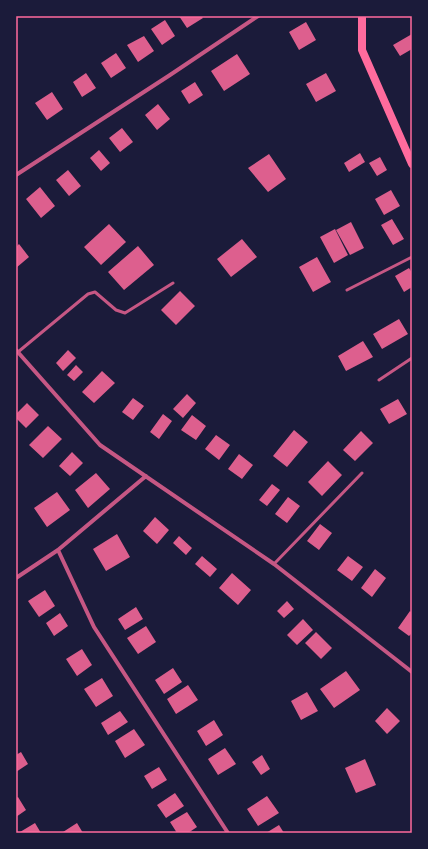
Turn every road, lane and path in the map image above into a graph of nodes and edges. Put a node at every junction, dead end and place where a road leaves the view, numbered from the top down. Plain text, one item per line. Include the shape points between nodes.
1 (258, 16) edge
2 (362, 16) edge
3 (412, 164) edge
4 (16, 175) edge
5 (412, 257) edge
6 (173, 283) dead end
7 (347, 290) dead end
8 (17, 351) edge
9 (412, 358) edge
10 (379, 380) dead end
11 (362, 473) dead end
12 (146, 476) junction
13 (58, 550) junction
14 (274, 564) junction
15 (16, 578) edge
16 (412, 672) edge
17 (228, 833) edge

1 - 4 street
2 - 3 main road via 362,50
5 - 7 lane
6 - 8 lane via 125,313 116,310 95,292 88,294
8 - 12 street via 100,445
9 - 10 lane
11 - 14 lane
12 - 13 street
12 - 14 street
13 - 15 street
13 - 17 street via 94,627
14 - 16 street

